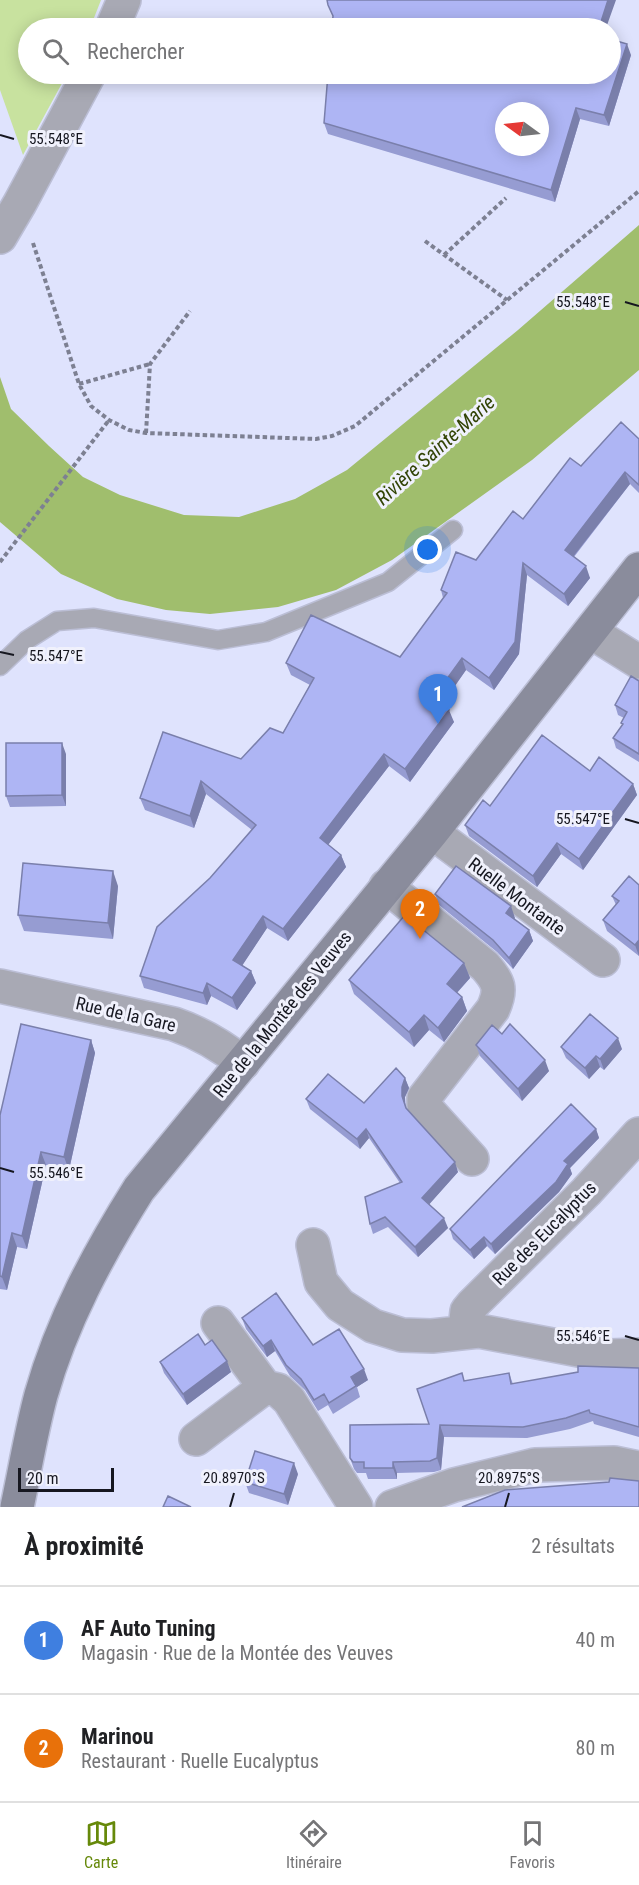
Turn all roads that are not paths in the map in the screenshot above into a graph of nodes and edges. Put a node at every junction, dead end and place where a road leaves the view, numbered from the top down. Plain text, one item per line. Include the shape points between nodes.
1 (124, 0) edge
2 (116, 18) edge
3 (84, 84) edge
4 (0, 237) edge
5 (453, 530) dead end
6 (639, 569) edge
7 (591, 632) junction
8 (639, 662) edge
9 (0, 666) edge
10 (432, 832) junction
11 (386, 886) junction
12 (603, 960) dead end
13 (1, 989) edge
14 (243, 1063) junction
15 (639, 1134) edge
16 (472, 1158) dead end
17 (313, 1245) dead end
18 (218, 1323) dead end
19 (479, 1331) junction
20 (639, 1355) edge
21 (265, 1387) junction
22 (196, 1439) dead end
23 (639, 1468) edge
24 (17, 1507) edge
25 (356, 1507) edge
26 (392, 1507) edge

1 - 2 street
3 - 4 street
5 - 9 lane via 388,582 266,632 218,640 94,618 57,621 27,640
6 - 7 main road, Rue de la Montée des Veuves
7 - 8 street
7 - 10 main road, Rue de la Montée des Veuves
10 - 11 main road, Rue de la Montée des Veuves
10 - 12 street, Ruelle Montante
11 - 14 main road, Rue de la Montée des Veuves
11 - 16 street via 484,966 499,987 493,1009 424,1098 424,1106
13 - 14 street, Rue de la Gare via 174,1024 215,1042
14 - 24 main road, Rue de la Montée des Veuves via 139,1189 87,1278 66,1323 41,1395
15 - 19 street, Rue des Eucalyptus via 467,1311 466,1320
17 - 19 street via 321,1282 340,1305 373,1326 402,1335
18 - 21 street
19 - 20 street via 610,1356
21 - 22 street
21 - 25 street via 278,1390 289,1400
23 - 26 street via 614,1463 535,1465 454,1485

